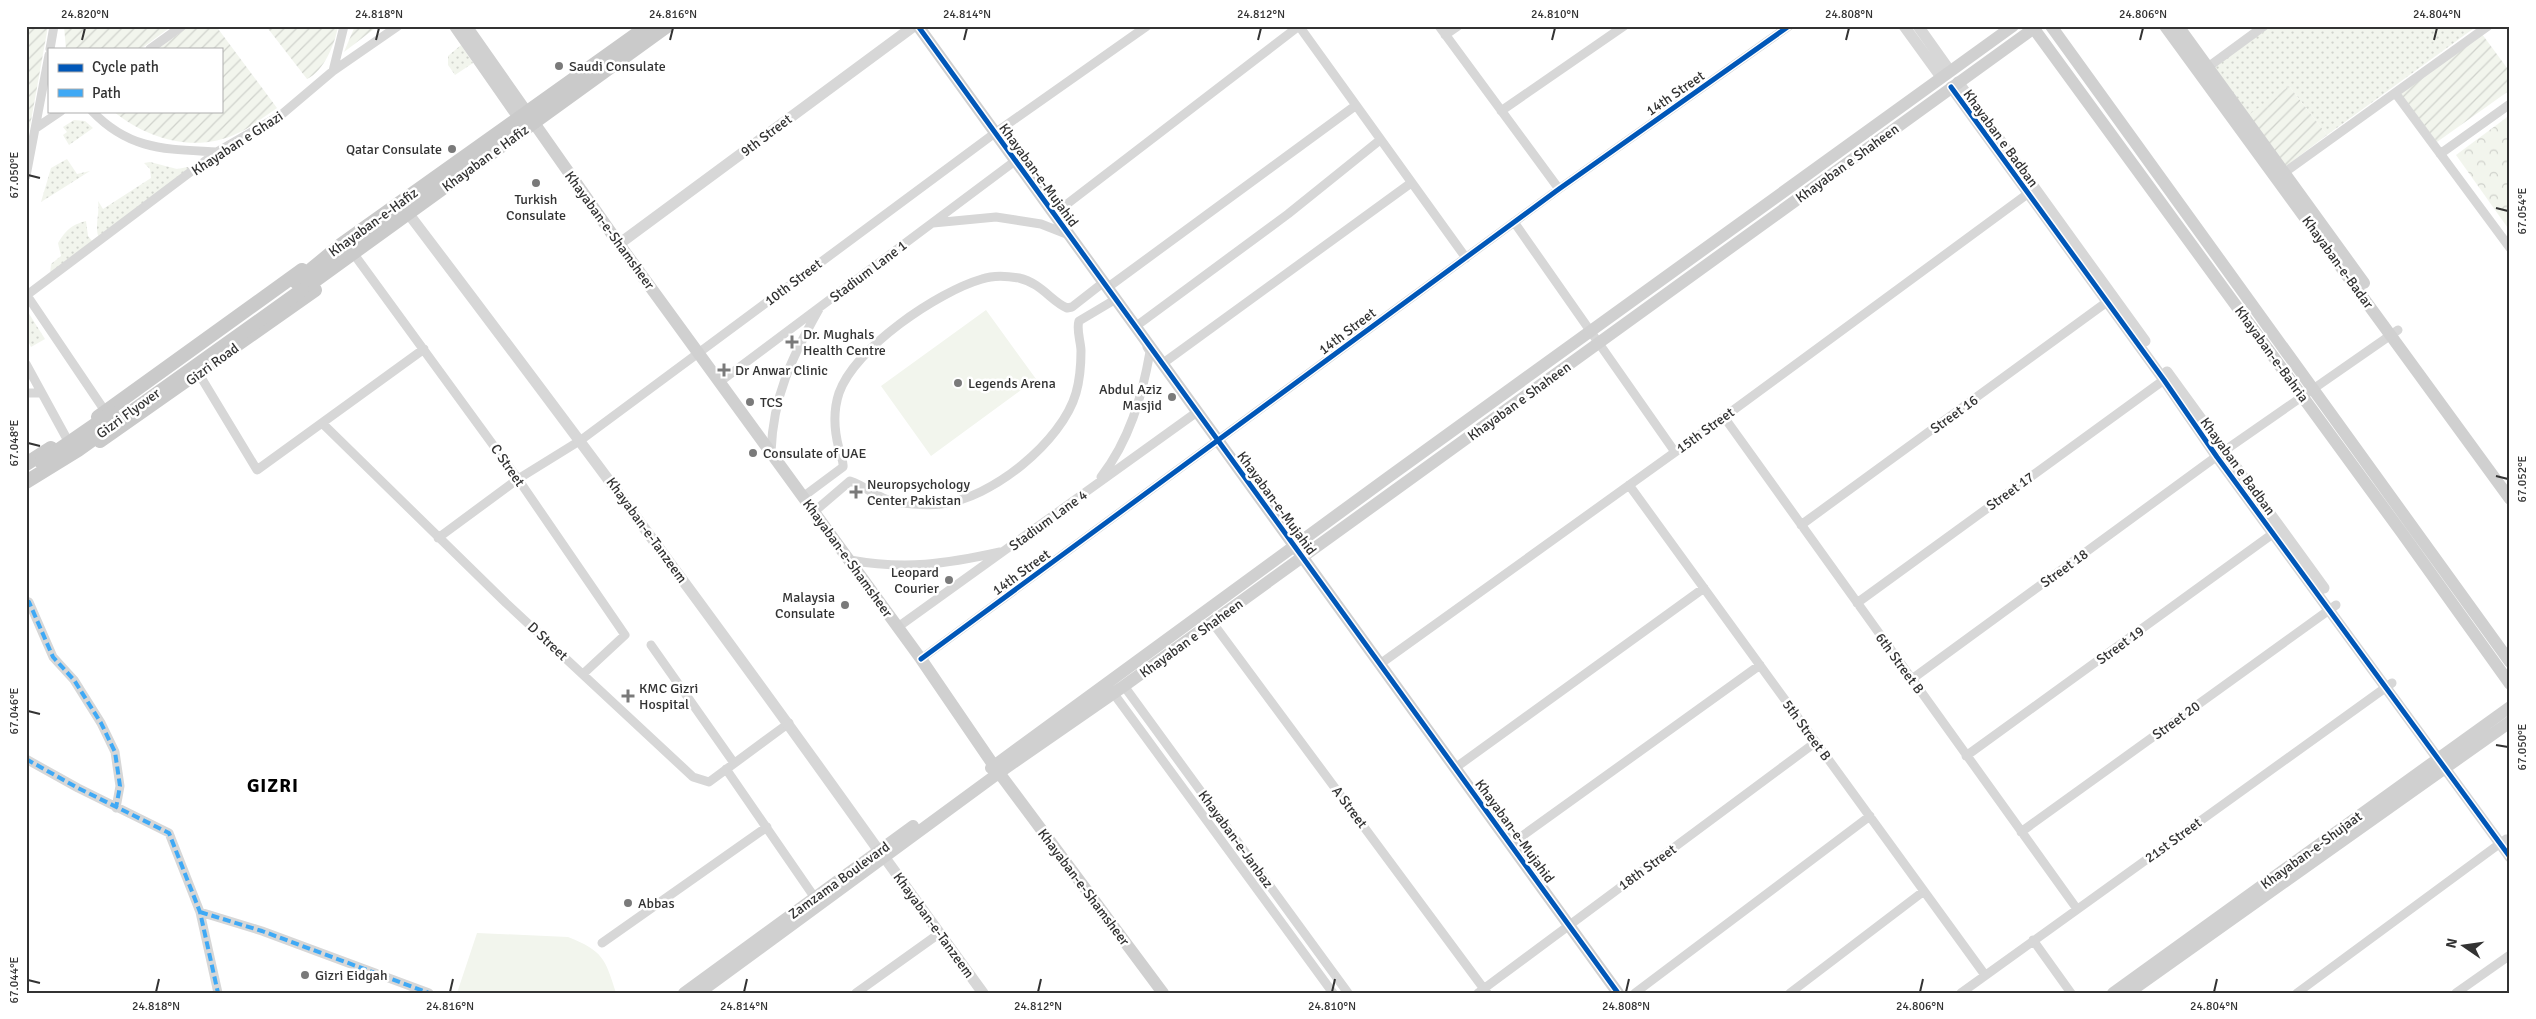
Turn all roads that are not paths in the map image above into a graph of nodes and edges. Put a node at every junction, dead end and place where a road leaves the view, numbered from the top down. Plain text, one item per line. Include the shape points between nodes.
1 (54, 26) edge
2 (182, 26) edge
3 (344, 26) edge
4 (398, 26) edge
5 (455, 26) edge
6 (466, 26) edge
7 (648, 26) edge
8 (668, 26) edge
9 (914, 26) edge
10 (918, 26) edge
11 (1147, 26) edge
12 (1299, 26) edge
13 (1439, 26) edge
14 (1458, 26) edge
15 (1624, 26) edge
16 (1789, 26) edge
17 (1904, 26) edge
18 (1918, 26) edge
19 (2013, 26) edge
20 (2051, 26) edge
21 (2165, 26) edge
22 (2178, 26) edge
23 (2264, 26) edge
24 (2488, 26) edge
25 (2034, 27) edge
26 (1445, 35) junction
27 (50, 48) edge
28 (151, 48) edge
29 (48, 61) edge
30 (333, 71) junction
31 (2204, 71) junction
32 (1945, 74) junction
33 (1954, 85) junction
34 (2396, 94) junction
35 (2510, 104) edge
36 (1355, 106) junction
37 (1501, 111) junction
38 (60, 112) edge
39 (93, 112) edge
40 (527, 121) junction
41 (36, 128) junction
42 (995, 133) junction
43 (1380, 140) junction
44 (217, 152) junction
45 (2440, 154) junction
46 (1015, 161) junction
47 (26, 176) edge
48 (2280, 176) junction
49 (1411, 183) junction
50 (1558, 189) junction
51 (2031, 191) junction
52 (408, 213) junction
53 (1054, 214) junction
54 (1514, 222) junction
55 (931, 224) junction
56 (388, 227) joint
57 (1069, 235) junction
58 (342, 244) junction
59 (619, 244) junction
60 (2510, 248) edge
61 (356, 254) junction
62 (1466, 258) junction
63 (1105, 285) junction
64 (299, 286) junction
65 (27, 295) edge
66 (1116, 299) junction
67 (2110, 300) junction
68 (1081, 301) junction
69 (820, 307) junction
70 (1088, 314) junction
71 (1137, 329) junction
72 (1590, 332) junction
73 (2394, 332) junction
74 (1599, 343) junction
75 (424, 349) junction
76 (699, 352) junction
77 (26, 364) edge
78 (1162, 364) junction
79 (199, 374) junction
80 (2167, 378) junction
81 (721, 381) junction
82 (2307, 392) junction
83 (26, 393) edge
84 (41, 393) junction
85 (106, 411) junction
86 (1197, 412) junction
87 (1724, 416) junction
88 (322, 423) junction
89 (116, 431) junction
90 (68, 439) junction
91 (580, 440) junction
92 (1218, 441) junction
93 (771, 452) junction
94 (1675, 452) junction
95 (2220, 453) junction
96 (30, 460) edge
97 (26, 472) edge
98 (518, 479) junction
99 (26, 482) edge
100 (820, 484) junction
101 (2510, 484) edge
102 (1629, 485) junction
103 (1095, 486) junction
104 (26, 488) edge
105 (804, 496) junction
106 (830, 498) junction
107 (2510, 499) edge
108 (815, 511) junction
109 (1801, 525) junction
110 (2277, 531) junction
111 (438, 538) junction
112 (1295, 546) junction
113 (1004, 551) junction
114 (1302, 557) junction
115 (850, 560) junction
116 (1704, 588) junction
117 (26, 602) edge
118 (1857, 603) junction
119 (2333, 607) junction
120 (1212, 622) junction
121 (898, 628) junction
122 (651, 645) dead end
123 (921, 659) junction
124 (2510, 662) edge
125 (1380, 664) junction
126 (1760, 665) junction
127 (583, 674) junction
128 (1912, 679) junction
129 (2510, 684) edge
130 (2389, 685) junction
131 (1119, 690) junction
132 (2510, 707) edge
133 (2510, 722) edge
134 (788, 723) junction
135 (1816, 742) junction
136 (1966, 756) junction
137 (26, 759) edge
138 (2443, 761) junction
139 (734, 763) junction
140 (1455, 768) junction
141 (726, 769) junction
142 (997, 769) junction
143 (116, 808) junction
144 (1870, 816) junction
145 (767, 827) junction
146 (2021, 832) junction
147 (2505, 842) edge
148 (1511, 844) junction
149 (882, 855) junction
150 (2510, 857) edge
151 (1924, 891) junction
152 (815, 898) junction
153 (2077, 909) junction
154 (200, 912) junction
155 (1569, 925) junction
156 (940, 933) junction
157 (2033, 940) junction
158 (602, 943) dead end
159 (2510, 955) edge
160 (1985, 975) junction
161 (1483, 991) edge
162 (218, 993) edge
163 (429, 993) edge
164 (684, 993) edge
165 (699, 993) edge
166 (856, 993) edge
167 (983, 993) edge
168 (1163, 993) edge
169 (1332, 993) edge
170 (1348, 993) edge
171 (1618, 993) edge
172 (1635, 993) edge
173 (1790, 993) edge
174 (1961, 993) edge
175 (2071, 993) edge
176 (2113, 993) edge
177 (2128, 993) edge
178 (2297, 993) edge
179 (2456, 993) edge

1 - 27 street
2 - 28 street
3 - 30 street
4 - 30 street, Khayaban e Ghazi
5 - 40 main road
6 - 40 main road
7 - 40 main road, Khayaban-e-Hafiz
8 - 40 main road, Khayaban e Hafiz
9 - 59 street, 9th Street
10 - 42 main road, Khayaban-e-Mujahid
11 - 42 street, 10th Street
12 - 36 street
12 - 53 street
13 - 26 street
14 - 26 street
15 - 37 street
16 - 50 street, 14th Street
17 - 32 street
18 - 32 street
19 - 32 main road, Khayaban e Shaheen
20 - 82 main road, Khayaban-e-Bahria
21 - 31 main road, Khayaban-e-Badar
22 - 31 main road, Khayaban-e-Badar
23 - 31 street
24 - 34 street
25 - 33 main road, Khayaban e Shaheen
25 - 82 main road, Khayaban-e-Bahria
26 - 37 street
29 - 41 street
30 - 44 street, Khayaban e Ghazi via 281,115
31 - 48 main road, Khayaban-e-Badar
32 - 72 main road, Khayaban e Shaheen
33 - 51 street, Khayaban e Badban
33 - 74 main road, Khayaban e Shaheen
34 - 45 street
34 - 48 street
35 - 45 street
36 - 43 street
36 - 63 street
37 - 50 street
38 - 41 street
39 - 44 street via 115,130 154,148
40 - 52 main road, Khayaban e Hafiz
40 - 58 main road, Khayaban-e-Hafiz
40 - 59 main road, Khayaban-e-Shamsheer
41 - 47 street
42 - 46 main road, Khayaban-e-Mujahid
42 - 76 street, 10th Street
43 - 49 street
43 - 71 street
44 - 65 street, Khayaban e Ghazi
45 - 60 street
46 - 53 main road, Khayaban-e-Mujahid
46 - 55 street, Stadium Lane 1
48 - 73 main road, Khayaban-e-Badar
49 - 62 street
49 - 78 street
50 - 54 street, 14th Street
51 - 67 street, Khayaban e Badban
51 - 87 street, 15th Street
52 - 56 main road, Khayaban e Hafiz
52 - 91 street, Khayaban-e-Tanzeem
53 - 57 main road, Khayaban-e-Mujahid
54 - 62 street, 14th Street
54 - 72 street
55 - 57 street via 996,217 1041,224
55 - 69 street, Stadium Lane 1
56 - 61 main road, Gizri Road
57 - 63 main road, Khayaban-e-Mujahid
58 - 64 main road, Khayaban-e-Hafiz
58 - 85 main road, Gizri Road
59 - 76 main road, Khayaban-e-Shamsheer
61 - 64 main road
61 - 75 street, C Street
61 - 79 main road, Gizri Road via 344,268
62 - 92 street, 14th Street
63 - 66 main road, Khayaban-e-Mujahid
63 - 68 street
64 - 97 main road, Gizri Flyover, bridge
64 - 99 main road, Gizri Flyover, bridge via 78,450
65 - 85 street
66 - 70 street
66 - 71 main road, Khayaban-e-Mujahid
67 - 80 street, Khayaban e Badban
67 - 109 street, Street 16
68 - 70 street
68 - 100 street via 1067,308 1036,285 1021,279 982,278 905,321 873,346 847,375 835,410 836,436 844,465
69 - 81 street, Stadium Lane 1
69 - 93 street via 791,359 776,404
70 - 106 street via 1078,325 1081,365 1076,394 1049,439 1017,470 979,491 942,504 893,501 850,481
71 - 78 main road, Khayaban-e-Mujahid
71 - 103 street via 1150,352 1144,390 1115,459
72 - 74 street
72 - 112 main road, Khayaban e Shaheen
73 - 82 street, Street 18
73 - 101 main road, Khayaban-e-Badar
73 - 107 main road, Khayaban-e-Badar
74 - 94 street
74 - 114 main road, Khayaban e Shaheen
75 - 88 street
75 - 98 street, C Street
76 - 81 main road, Khayaban-e-Shamsheer
76 - 91 street, 10th Street
77 - 84 street
78 - 86 main road, Khayaban-e-Mujahid
79 - 88 street via 257,470
79 - 89 main road, Gizri Road
80 - 95 street, Khayaban e Badban
80 - 118 street, Street 17
81 - 93 main road, Khayaban-e-Shamsheer
82 - 95 street, Street 18
82 - 124 main road, Khayaban-e-Bahria
82 - 129 main road, Khayaban-e-Bahria
83 - 84 street
84 - 90 street
85 - 89 street
85 - 90 main road, Gizri Road
86 - 92 main road, Khayaban-e-Mujahid
86 - 103 street, Stadium Lane 4
87 - 94 street, 15th Street
87 - 109 street, 6th Street B
88 - 111 street, D Street
89 - 104 main road, Gizri Road
90 - 96 main road, Gizri Road
91 - 98 street, 10th Street
91 - 134 street, Khayaban-e-Tanzeem
92 - 112 main road, Khayaban-e-Mujahid
92 - 123 street, 14th Street
93 - 105 main road, Khayaban-e-Shamsheer
94 - 102 street, 15th Street
95 - 110 street, Khayaban e Badban
95 - 128 street, Street 18
98 - 111 street, 10th Street
98 - 127 street, C Street via 624,635
100 - 105 street
100 - 106 street
102 - 116 street, 5th Street B
102 - 125 street, 15th Street
103 - 113 street, Stadium Lane 4
105 - 108 main road, Khayaban-e-Shamsheer
106 - 108 street
108 - 115 main road, Khayaban-e-Shamsheer
109 - 118 street, 6th Street B
110 - 119 street, Khayaban e Badban
110 - 136 street, Street 19
111 - 127 street, D Street
112 - 114 main road, Khayaban-e-Mujahid
112 - 142 main road, Khayaban e Shaheen
113 - 115 street via 927,566 876,565
113 - 121 street, Stadium Lane 4
114 - 120 main road, Khayaban e Shaheen
114 - 125 main road, Khayaban-e-Mujahid
115 - 121 main road, Khayaban-e-Shamsheer
116 - 126 street, 5th Street B
116 - 140 street
117 - 143 street via 29,602 53,657 74,680 115,752 120,786
118 - 128 street, 6th Street B
119 - 130 street, Khayaban e Badban
119 - 146 street, Street 20
120 - 131 main road, Khayaban e Shaheen
120 - 161 street, A Street
121 - 123 main road, Khayaban-e-Shamsheer
122 - 139 street
123 - 142 main road, Khayaban-e-Shamsheer
125 - 140 main road, Khayaban-e-Mujahid
126 - 135 street, 5th Street B
126 - 148 street
127 - 141 street, D Street via 694,777 709,782
128 - 136 street, 6th Street B
130 - 138 street, Khayaban e Badban
130 - 153 street, 21st Street
131 - 142 main road, Khayaban e Shaheen
131 - 169 street, Khayaban-e-Janbaz
131 - 170 street, Khayaban-e-Janbaz
132 - 138 main road, Khayaban-e-Shujaat
133 - 138 main road, Khayaban-e-Shujaat
134 - 139 street, D Street
134 - 149 street, Khayaban-e-Tanzeem
135 - 144 street, 5th Street B
135 - 155 street, 18th Street
136 - 146 street, 6th Street B
137 - 143 street
138 - 147 street, Khayaban e Badban
138 - 176 main road, Khayaban-e-Shujaat
138 - 177 main road, Khayaban-e-Shujaat
139 - 141 street, D Street
140 - 148 main road, Khayaban-e-Mujahid
141 - 145 street
142 - 149 main road, Zamzama Boulevard
142 - 168 main road, Khayaban-e-Shamsheer
143 - 154 street via 169,833
144 - 151 street, 5th Street B
144 - 172 street
145 - 152 street
145 - 158 street
146 - 153 street, 6th Street B
147 - 150 street, Khayaban e Badban
147 - 178 street
148 - 155 main road, Khayaban-e-Mujahid
149 - 152 main road, Zamzama Boulevard
149 - 156 street, Khayaban-e-Tanzeem
149 - 165 main road, Zamzama Boulevard
151 - 160 street, 5th Street B
151 - 173 street
152 - 164 main road, Zamzama Boulevard
153 - 157 street, 21st Street
154 - 162 street
154 - 163 street via 262,931
155 - 161 street, 18th Street
155 - 171 main road, Khayaban-e-Mujahid
156 - 166 street
156 - 167 street, Khayaban-e-Tanzeem
157 - 160 street, 21st Street
157 - 175 street
159 - 179 street
160 - 174 street, 21st Street

